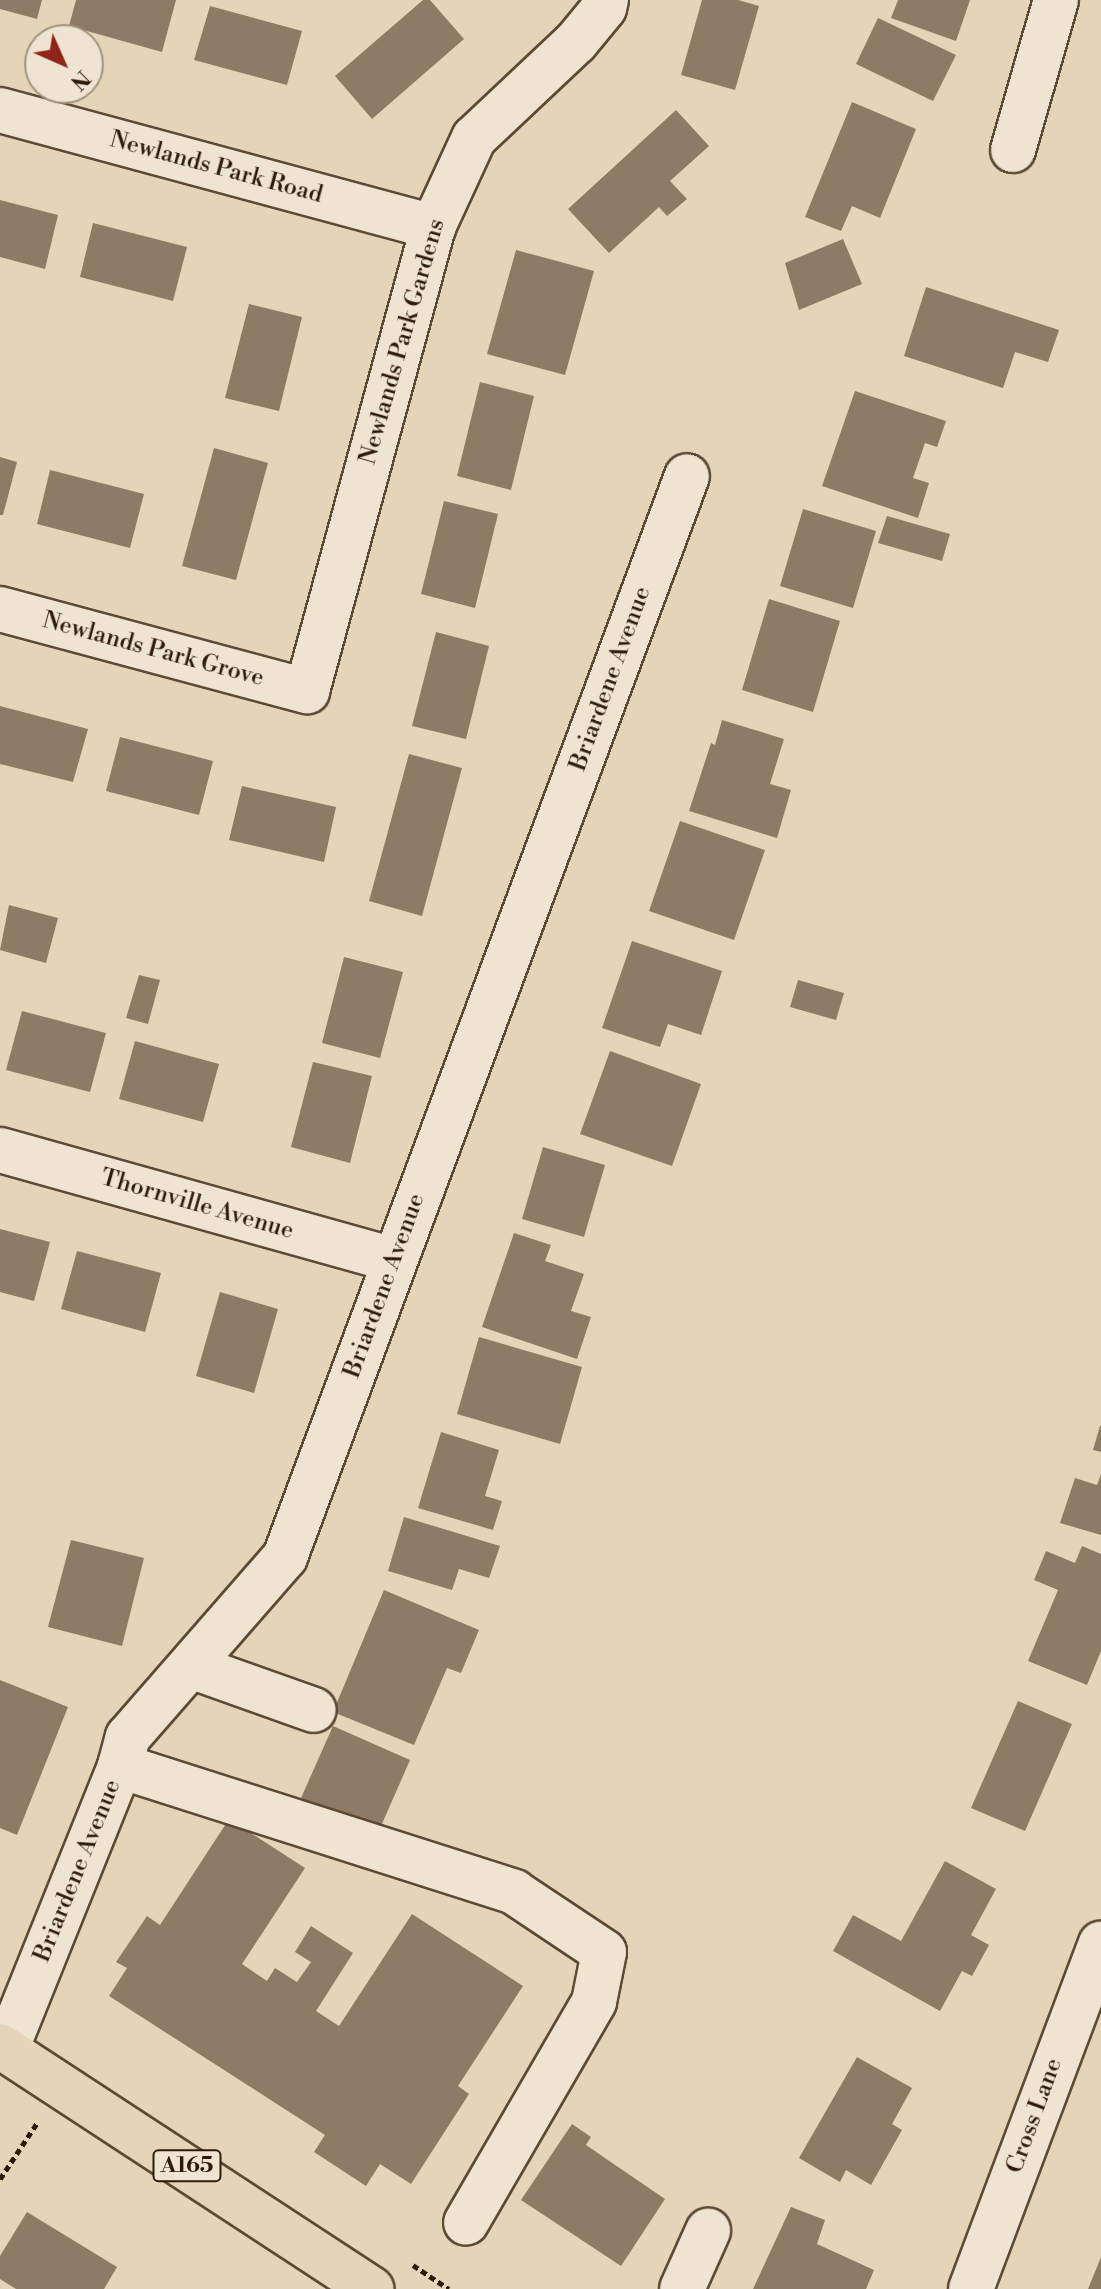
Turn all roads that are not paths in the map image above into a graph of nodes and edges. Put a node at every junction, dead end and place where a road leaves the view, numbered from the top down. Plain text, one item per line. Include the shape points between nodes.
1 (606, 0) edge
2 (1056, 0) edge
3 (0, 110) edge
4 (1013, 150) dead end
5 (433, 227) junction
6 (687, 476) dead end
7 (0, 609) edge
8 (307, 691) joint
9 (0, 1150) edge
10 (394, 1260) junction
11 (193, 1667) junction
12 (314, 1710) dead end
13 (120, 1766) junction
14 (1097, 1968) edge
15 (3, 2048) edge
16 (466, 2223) dead end
17 (708, 2231) dead end
18 (372, 2289) edge
19 (682, 2289) edge
20 (971, 2289) edge

1 - 5 street, Newlands Park Gardens via 576,42 474,138
2 - 4 street
3 - 5 street, Newlands Park Road
5 - 8 street, Newlands Park Gardens
6 - 10 street, Briardene Avenue
7 - 8 street, Newlands Park Grove
9 - 10 street, Thornville Avenue
10 - 11 street, Briardene Avenue via 285,1557
11 - 12 street
11 - 13 street, Briardene Avenue via 128,1737
13 - 15 street, Briardene Avenue
13 - 16 street via 514,1892 604,1952 594,2002
14 - 20 street, Cross Lane
15 - 18 main road, A165
17 - 19 street

